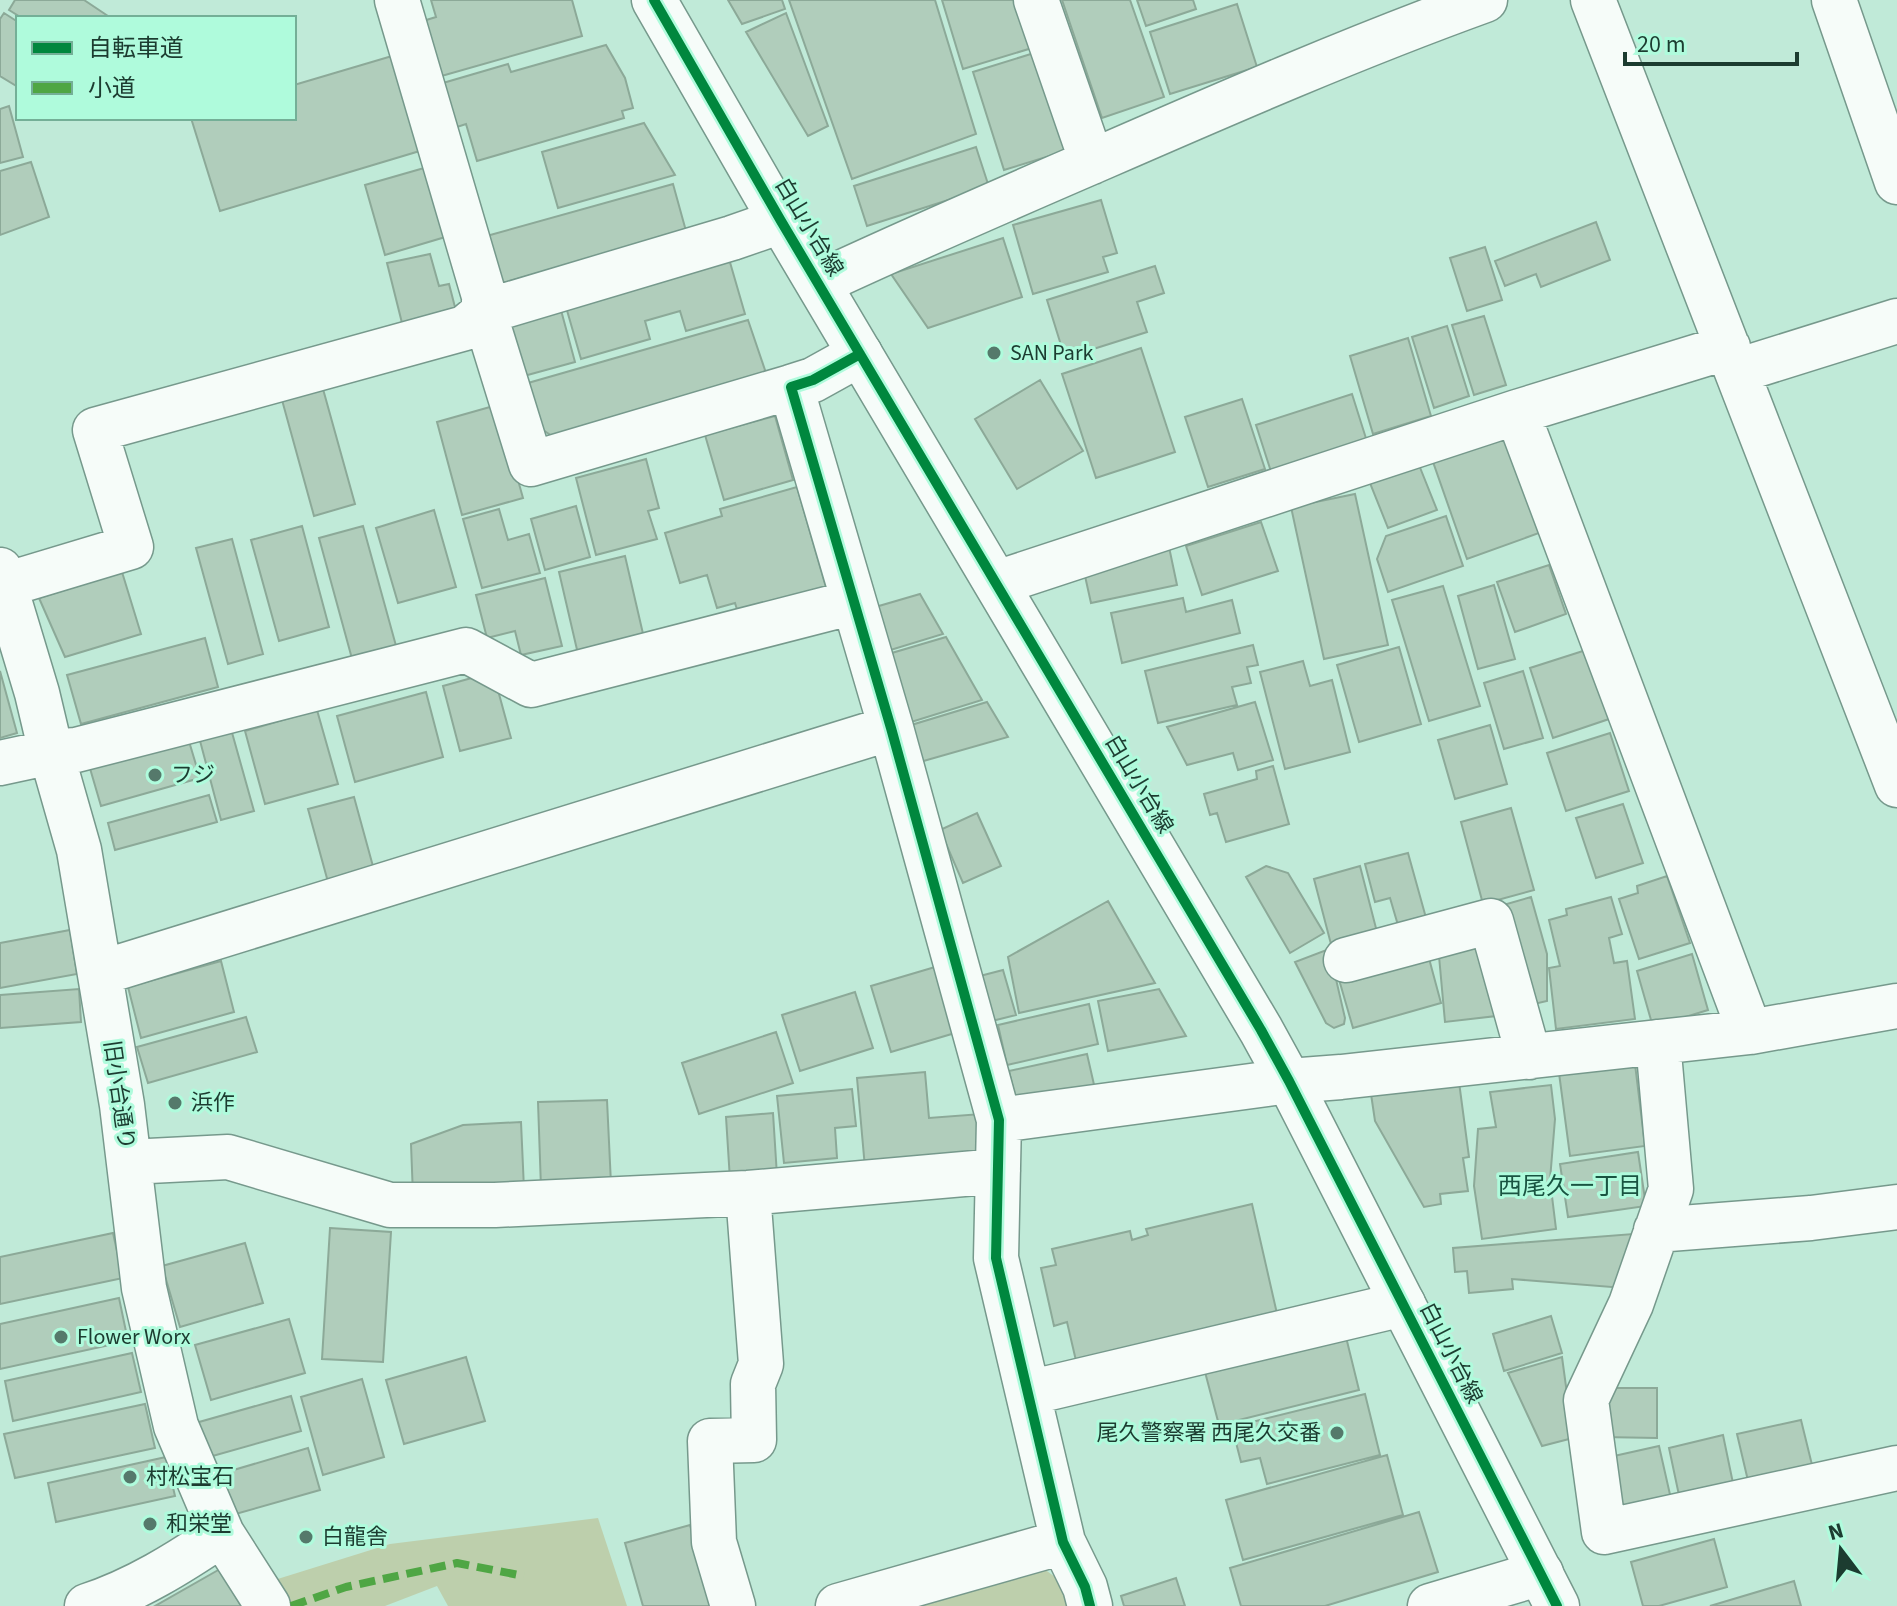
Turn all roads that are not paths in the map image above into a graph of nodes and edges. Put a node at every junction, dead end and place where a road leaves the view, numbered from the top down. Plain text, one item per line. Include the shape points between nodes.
1 (397, 0) edge
2 (654, 0) edge
3 (1036, 0) edge
4 (1485, 0) edge
5 (1593, 0) edge
6 (1834, 0) edge
7 (1425, 10) edge
8 (1092, 162) junction
9 (1897, 182) edge
10 (781, 221) junction
11 (819, 283) junction
12 (484, 312) junction
13 (1897, 321) edge
14 (860, 354) junction
15 (1732, 359) junction
16 (791, 387) junction
17 (1517, 412) junction
18 (2, 577) edge
19 (997, 583) junction
20 (854, 602) junction
21 (891, 728) junction
22 (51, 752) junction
23 (0, 763) edge
24 (1897, 785) edge
25 (1346, 960) dead end
26 (100, 973) junction
27 (1897, 1006) edge
28 (1750, 1032) junction
29 (1658, 1042) junction
30 (1529, 1057) junction
31 (1289, 1081) junction
32 (999, 1120) junction
33 (129, 1162) junction
34 (998, 1171) junction
35 (748, 1193) junction
36 (1897, 1207) edge
37 (1656, 1230) junction
38 (1403, 1304) junction
39 (1028, 1393) junction
40 (1897, 1468) edge
41 (222, 1534) junction
42 (1063, 1542) junction
43 (1549, 1590) edge
44 (87, 1606) edge
45 (268, 1606) edge
46 (733, 1606) edge
47 (838, 1606) edge
48 (1090, 1606) edge
49 (1430, 1606) edge

1 - 12 street via 484,296
2 - 10 street, 白山小台線
3 - 8 street
4 - 7 street
5 - 15 street
6 - 9 street
7 - 8 street
8 - 11 street
10 - 11 street, 白山小台線
10 - 12 street
11 - 14 street, 白山小台線
12 - 16 street via 531,464
12 - 18 street via 465,328 95,430 131,547
13 - 15 street
14 - 16 street
14 - 19 street, 白山小台線
15 - 17 street
15 - 24 street
16 - 20 street
17 - 19 street
17 - 28 street
18 - 22 street, 旧小台通り
19 - 31 street, 白山小台線
20 - 21 street
20 - 22 street via 531,685 466,650 76,750
21 - 26 street
21 - 32 street
22 - 23 street
22 - 26 street, 旧小台通り via 79,850
25 - 30 street via 1491,921
26 - 33 street, 旧小台通り
27 - 28 street
28 - 29 street
29 - 30 street
29 - 37 street via 1671,1189
30 - 31 street
31 - 32 street
31 - 38 street, 白山小台線
32 - 34 street
33 - 35 street via 228,1157 390,1205
33 - 41 street, 旧小台通り via 144,1288 176,1426
34 - 35 street
34 - 39 street via 996,1258
35 - 46 street via 761,1364 753,1384 754,1440 710,1441 714,1542
36 - 37 street
37 - 40 street via 1631,1304 1586,1400 1591,1538
38 - 39 street
38 - 43 street, 白山小台線
39 - 42 street
41 - 44 street via 174,1566
41 - 45 street, 旧小台通り
42 - 47 street
42 - 48 street
43 - 49 street

